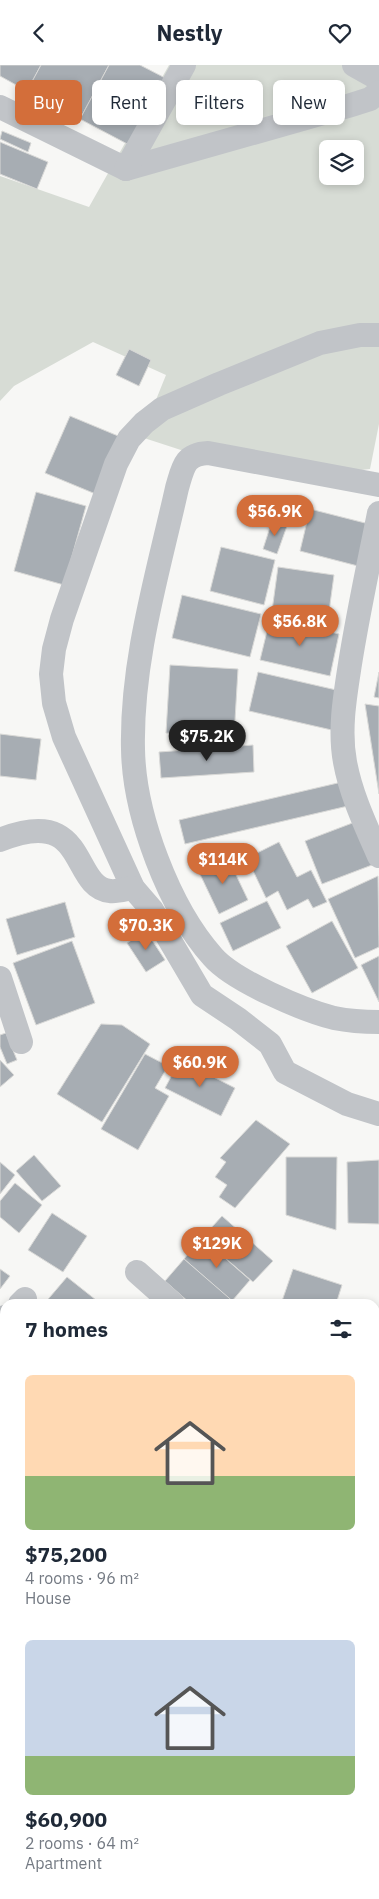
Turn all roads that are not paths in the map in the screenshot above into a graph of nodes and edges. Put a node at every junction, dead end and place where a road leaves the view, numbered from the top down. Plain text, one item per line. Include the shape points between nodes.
1 (184, 65) edge
2 (354, 65) edge
3 (379, 79) edge
4 (379, 92) edge
5 (0, 107) edge
6 (126, 169) junction
7 (379, 335) edge
8 (379, 485) edge
9 (379, 513) edge
10 (0, 840) edge
11 (376, 842) edge
12 (133, 888) junction
13 (0, 978) edge
14 (379, 1022) edge
15 (21, 1042) dead end
16 (379, 1114) edge
17 (137, 1272) dead end
18 (167, 1299) edge

1 - 6 street
2 - 3 street
4 - 6 street via 370,99
5 - 6 street
7 - 12 street via 360,335 320,343 162,409 129,439 116,464 62,619 51,673 54,703 64,737
8 - 14 street via 208,453 192,456 187,461 177,488 140,658 134,702 133,750 142,816 152,848 185,917 213,958 233,973 288,1001 333,1017
9 - 11 street via 356,623 342,735 352,791
10 - 12 street via 26,832 53,833 68,843 101,889
12 - 16 street via 152,910 202,995 270,1044 285,1072 347,1104
13 - 15 street
17 - 18 street

